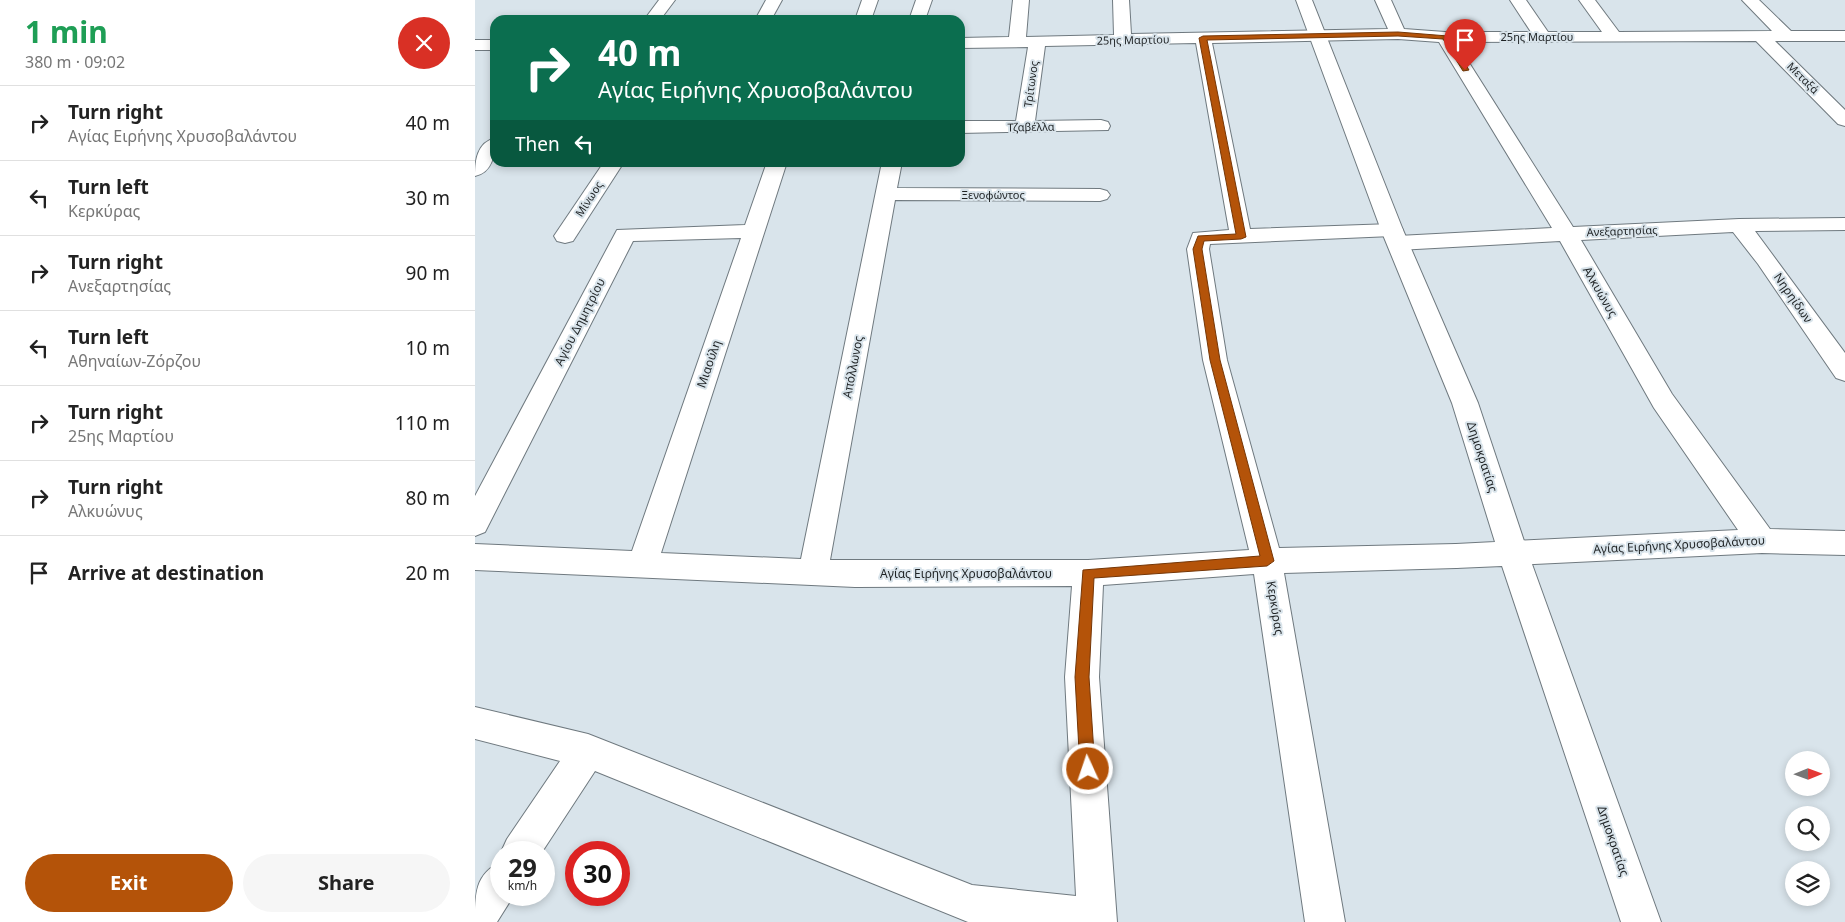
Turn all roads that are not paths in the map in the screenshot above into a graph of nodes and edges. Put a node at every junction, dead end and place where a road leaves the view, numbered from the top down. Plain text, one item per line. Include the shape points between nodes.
1 (667, 0) edge
2 (773, 0) edge
3 (870, 0) edge
4 (924, 0) edge
5 (1021, 0) edge
6 (1121, 0) edge
7 (1304, 0) edge
8 (1383, 0) edge
9 (1518, 0) edge
10 (1587, 0) edge
11 (1750, 0) edge
12 (656, 15) edge
13 (766, 15) edge
14 (865, 15) edge
15 (919, 15) edge
16 (1398, 34) junction
17 (1317, 36) junction
18 (1614, 36) junction
19 (1760, 36) junction
20 (1845, 36) edge
21 (1445, 37) junction
22 (1543, 37) junction
23 (1787, 37) junction
24 (1203, 38) junction
25 (1123, 41) junction
26 (1017, 42) junction
27 (1037, 42) junction
28 (965, 43) edge
29 (490, 45) edge
30 (475, 46) edge
31 (1845, 120) edge
32 (1025, 126) junction
33 (1101, 126) dead end
34 (965, 127) edge
35 (490, 150) edge
36 (611, 167) edge
37 (775, 167) edge
38 (891, 167) edge
39 (475, 170) edge
40 (886, 194) junction
41 (1100, 195) dead end
42 (1845, 224) edge
43 (1739, 226) junction
44 (754, 231) junction
45 (1566, 233) junction
46 (565, 236) dead end
47 (1241, 237) junction
48 (1395, 237) junction
49 (1201, 238) joint
50 (1845, 372) edge
51 (475, 524) edge
52 (1762, 541) junction
53 (1845, 543) edge
54 (1513, 553) junction
55 (475, 557) edge
56 (1267, 561) junction
57 (642, 565) junction
58 (813, 572) junction
59 (1088, 573) junction
60 (475, 723) edge
61 (588, 751) junction
62 (528, 841) edge
63 (490, 898) edge
64 (969, 913) edge
65 (1096, 920) edge
66 (475, 921) edge
67 (1325, 922) edge
68 (1641, 922) edge

1 - 12 street
2 - 13 street
3 - 14 street
4 - 15 street
5 - 26 street
6 - 25 street
7 - 17 street, Δημοκρατίας
8 - 16 street
9 - 22 street
10 - 18 street
11 - 23 street
16 - 17 street, 25ης Μαρτίου
16 - 21 street, 25ης Μαρτίου
17 - 24 street, 25ης Μαρτίου
17 - 48 street, Δημοκρατίας
18 - 19 street, 25ης Μαρτίου
18 - 22 street, 25ης Μαρτίου
19 - 23 street, 25ης Μαρτίου
19 - 31 street, Μεταξά
20 - 23 street, 25ης Μαρτίου
21 - 22 street, 25ης Μαρτίου
21 - 45 street, Αλκυώνυς
24 - 25 street, 25ης Μαρτίου
24 - 47 street
25 - 27 street, 25ης Μαρτίου
26 - 27 street, 25ης Μαρτίου
26 - 28 street, 25ης Μαρτίου
27 - 32 street, Τρίτωνος
29 - 30 street
32 - 33 street, Τζαβέλλα
32 - 34 street, Τζαβέλλα
35 - 39 street
36 - 46 street, Μίνωος
37 - 44 street, Μιαούλη
38 - 40 street, Απόλλωνος
40 - 41 street, Ξενοφώντος
40 - 58 street, Απόλλωνος
42 - 43 street, Ανεξαρτησίας
43 - 45 street, Ανεξαρτησίας
43 - 50 street, Νηρηίδων
44 - 51 street, Αγίου Δημητρίου via 625,235
44 - 57 street, Μιαούλη
45 - 48 street, Ανεξαρτησίας
45 - 52 street, Αλκυώνυς via 1663,401
47 - 48 street, Ανεξαρτησίας
47 - 49 street, Ανεξαρτησίας
48 - 54 street, Δημοκρατίας via 1465,403
49 - 56 street, Κερκύρας via 1197,249 1215,360
52 - 53 street, Αγίας Ειρήνης Χρυσοβαλάντου
52 - 54 street, Αγίας Ειρήνης Χρυσοβαλάντου
54 - 56 street, Αγίας Ειρήνης Χρυσοβαλάντου
54 - 68 street, Δημοκρατίας
55 - 57 street, Αγίας Ειρήνης Χρυσοβαλάντου
56 - 59 street, Αγίας Ειρήνης Χρυσοβαλάντου
56 - 67 street, Κερκύρας
57 - 58 street, Αγίας Ειρήνης Χρυσοβαλάντου
58 - 59 street, Αγίας Ειρήνης Χρυσοβαλάντου
59 - 65 street via 1082,677
60 - 61 street
61 - 62 street
61 - 64 street
63 - 66 street
64 - 65 street

